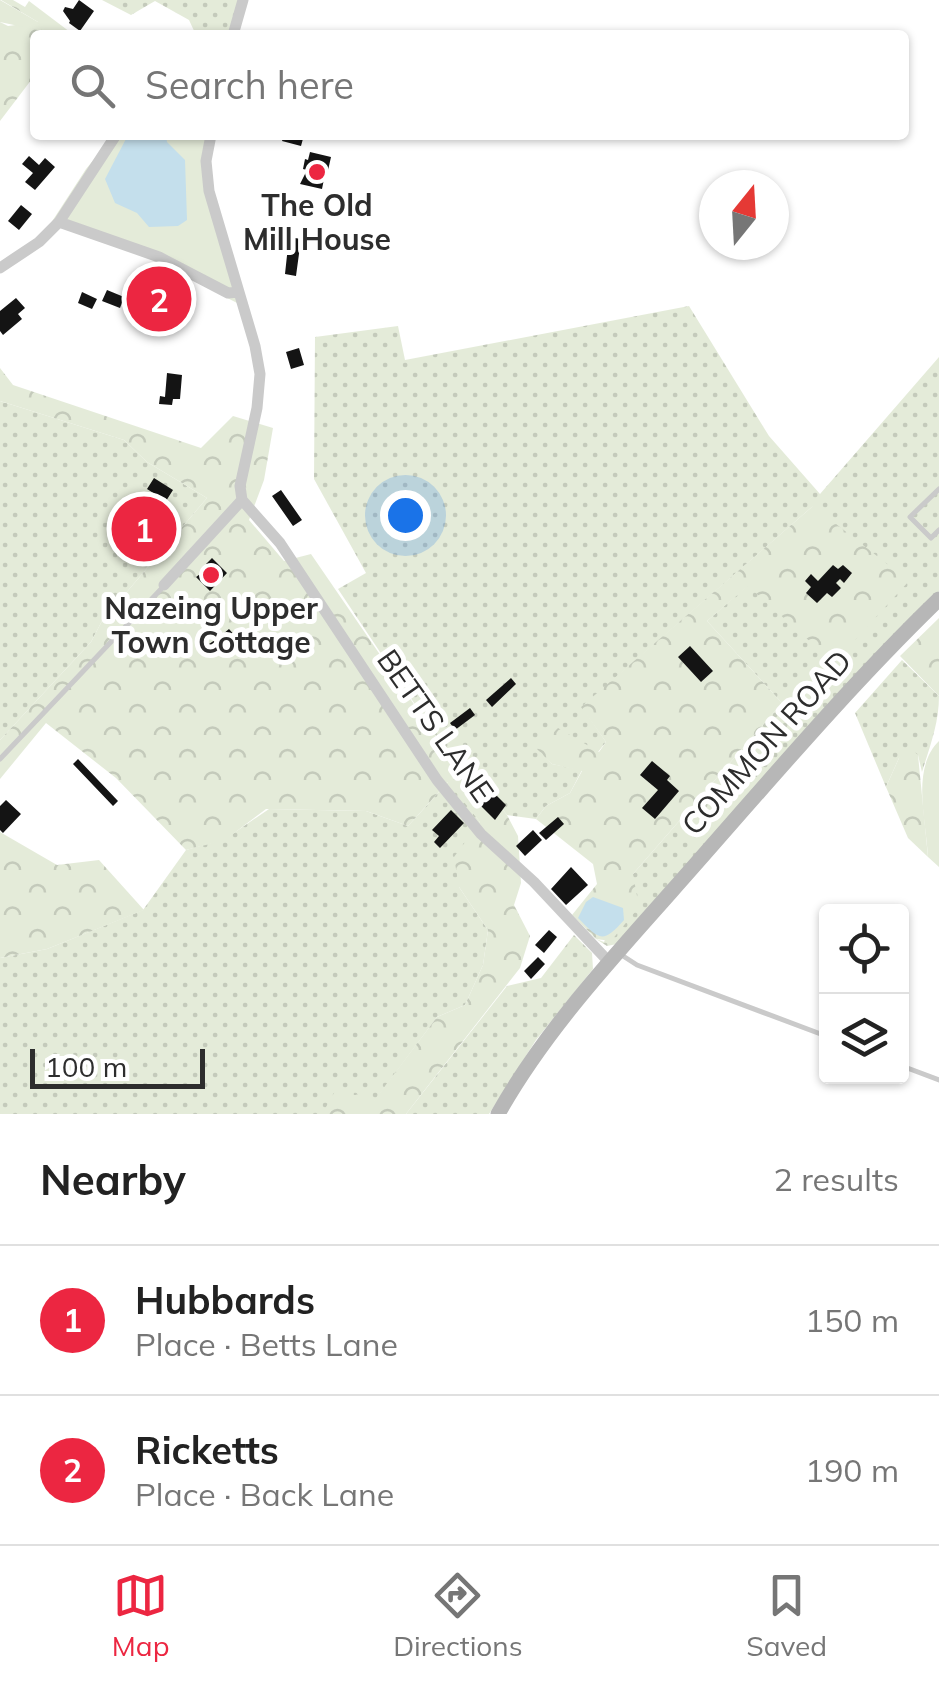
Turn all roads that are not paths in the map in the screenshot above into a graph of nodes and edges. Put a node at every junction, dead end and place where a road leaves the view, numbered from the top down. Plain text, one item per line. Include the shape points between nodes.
1 (243, 0) edge
2 (234, 30) edge
3 (113, 140) edge
4 (210, 140) edge
5 (59, 222) junction
6 (0, 268) edge
7 (238, 292) junction
8 (939, 489) edge
9 (242, 500) junction
10 (939, 530) edge
11 (164, 585) joint
12 (939, 599) edge
13 (0, 759) edge
14 (614, 957) junction
15 (819, 1033) edge
16 (909, 1069) edge
17 (939, 1080) edge
18 (498, 1114) edge

1 - 2 street
3 - 5 street
4 - 7 street via 209,191
5 - 6 street
5 - 7 street
7 - 9 street via 260,374
8 - 10 lane via 910,518 931,538
9 - 11 street
9 - 14 street, BETTS LANE via 280,543 437,780 481,834
11 - 13 lane
12 - 14 street, COMMON ROAD
14 - 15 lane
14 - 18 street, COMMON ROAD via 540,1048
16 - 17 lane

